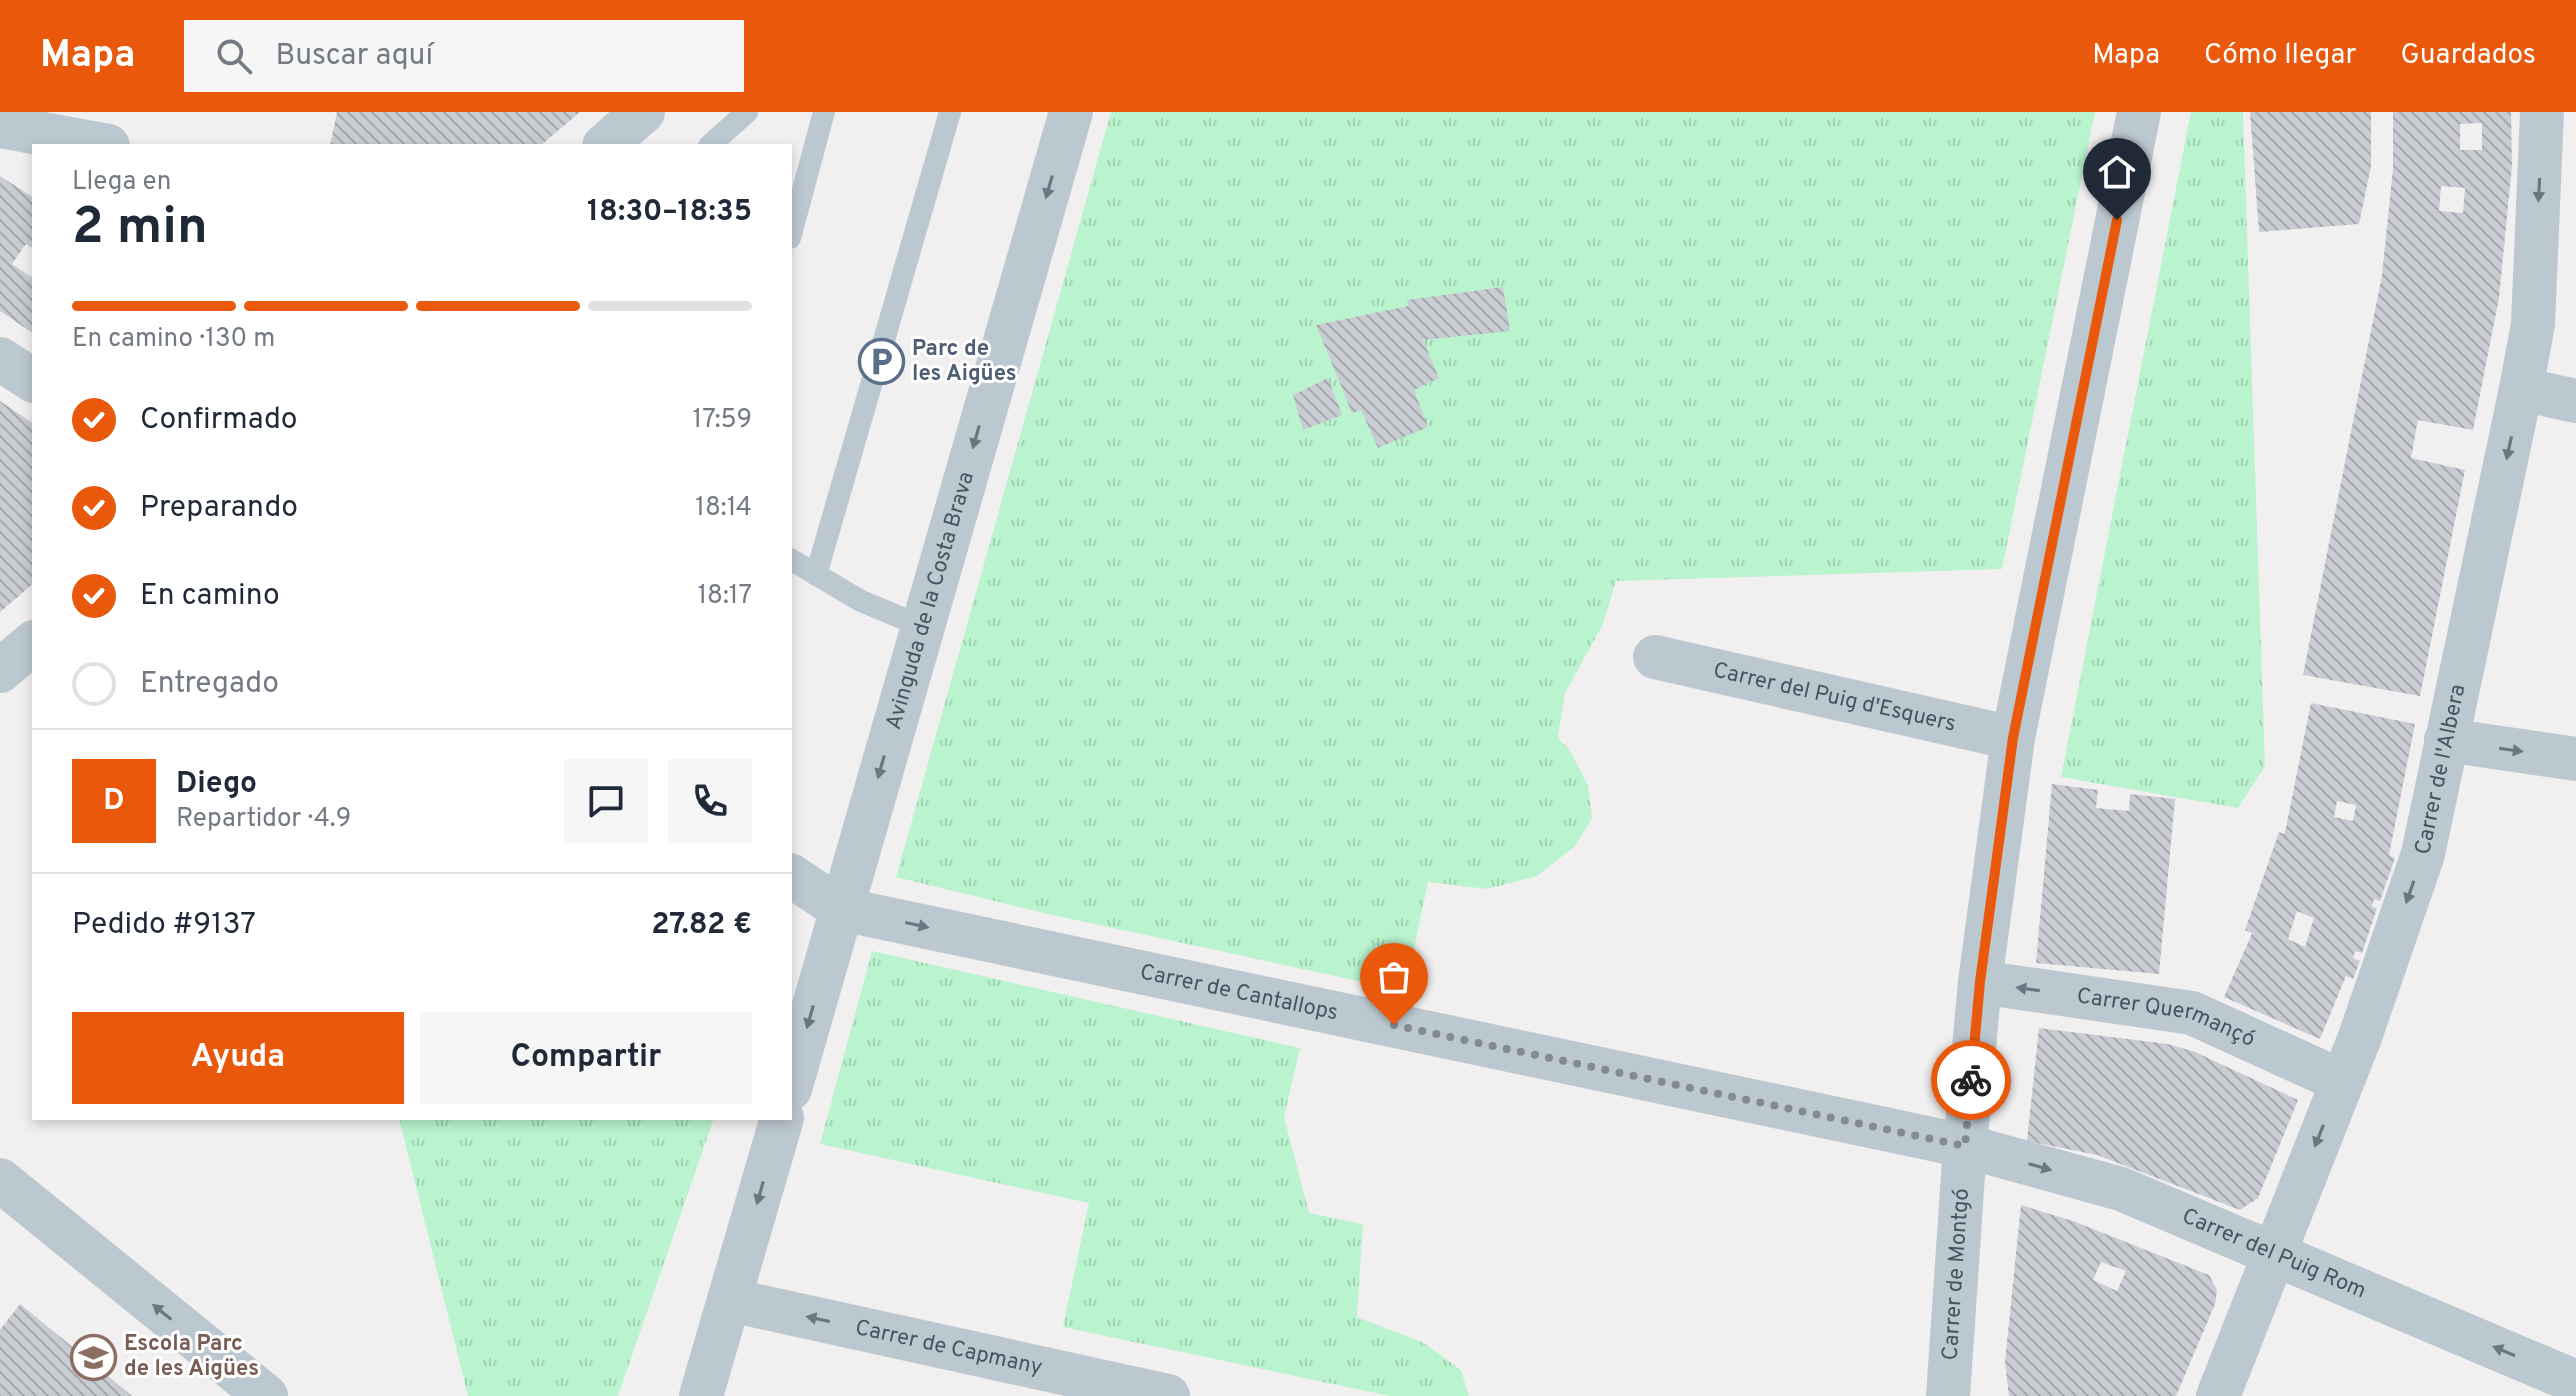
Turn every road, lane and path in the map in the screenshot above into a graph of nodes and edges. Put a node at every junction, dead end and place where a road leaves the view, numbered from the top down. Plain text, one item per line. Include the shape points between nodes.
1 (643, 112) edge
2 (747, 112) edge
3 (824, 112) edge
4 (950, 112) edge
5 (1071, 112) edge
6 (2139, 112) edge
7 (2542, 112) edge
8 (0, 126) edge
9 (97, 144) edge
10 (606, 144) edge
11 (711, 144) edge
12 (792, 231) edge
13 (0, 359) edge
14 (32, 380) edge
15 (2521, 389) junction
16 (2576, 401) edge
17 (792, 560) edge
18 (816, 575) junction
19 (921, 626) junction
20 (32, 644) edge
21 (1655, 657) dead end
22 (0, 671) edge
23 (2013, 738) junction
24 (2446, 740) junction
25 (2576, 759) edge
26 (792, 876) edge
27 (841, 909) junction
28 (1980, 982) junction
29 (2341, 1081) junction
30 (792, 1082) edge
31 (781, 1120) edge
32 (1965, 1146) junction
33 (0, 1180) edge
34 (2273, 1254) junction
35 (730, 1300) junction
36 (2576, 1382) edge
37 (266, 1396) edge
38 (701, 1396) edge
39 (1168, 1396) edge
40 (1948, 1396) edge
41 (2218, 1396) edge

1 - 10 street
2 - 11 lane
3 - 12 lane
4 - 18 lane
5 -> 19 street, Avinguda de la Costa Brava
6 - 23 street, Carrer de Montgó
7 -> 15 street, Carrer de l'Albera via 2533,324
8 - 9 street
13 - 14 street
15 - 16 street
15 -> 24 street, Carrer de l'Albera
17 - 18 lane
18 - 19 lane
19 -> 27 street, Avinguda de la Costa Brava
20 - 22 street
21 - 23 street, Carrer del Puig d'Esquers
23 - 28 street, Carrer de Montgó
24 -> 25 street
24 -> 29 street, Carrer de l'Albera via 2423,854
26 - 27 street
27 -> 30 street, Avinguda de la Costa Brava
27 -> 32 street, Carrer de Cantallops
29 -> 28 street, Carrer Quermançó via 2192,1013
28 - 32 street, Carrer de Montgó
29 -> 34 street, Carrer de l'Albera
31 -> 35 street
32 -> 34 street, Carrer del Puig Rom via 2121,1189
32 - 40 street, Carrer de Montgó
37 -> 33 street
36 -> 34 street, Carrer del Puig Rom
34 - 41 street, Carrer de l'Albera
35 - 38 street
39 -> 35 street, Carrer de Capmany

